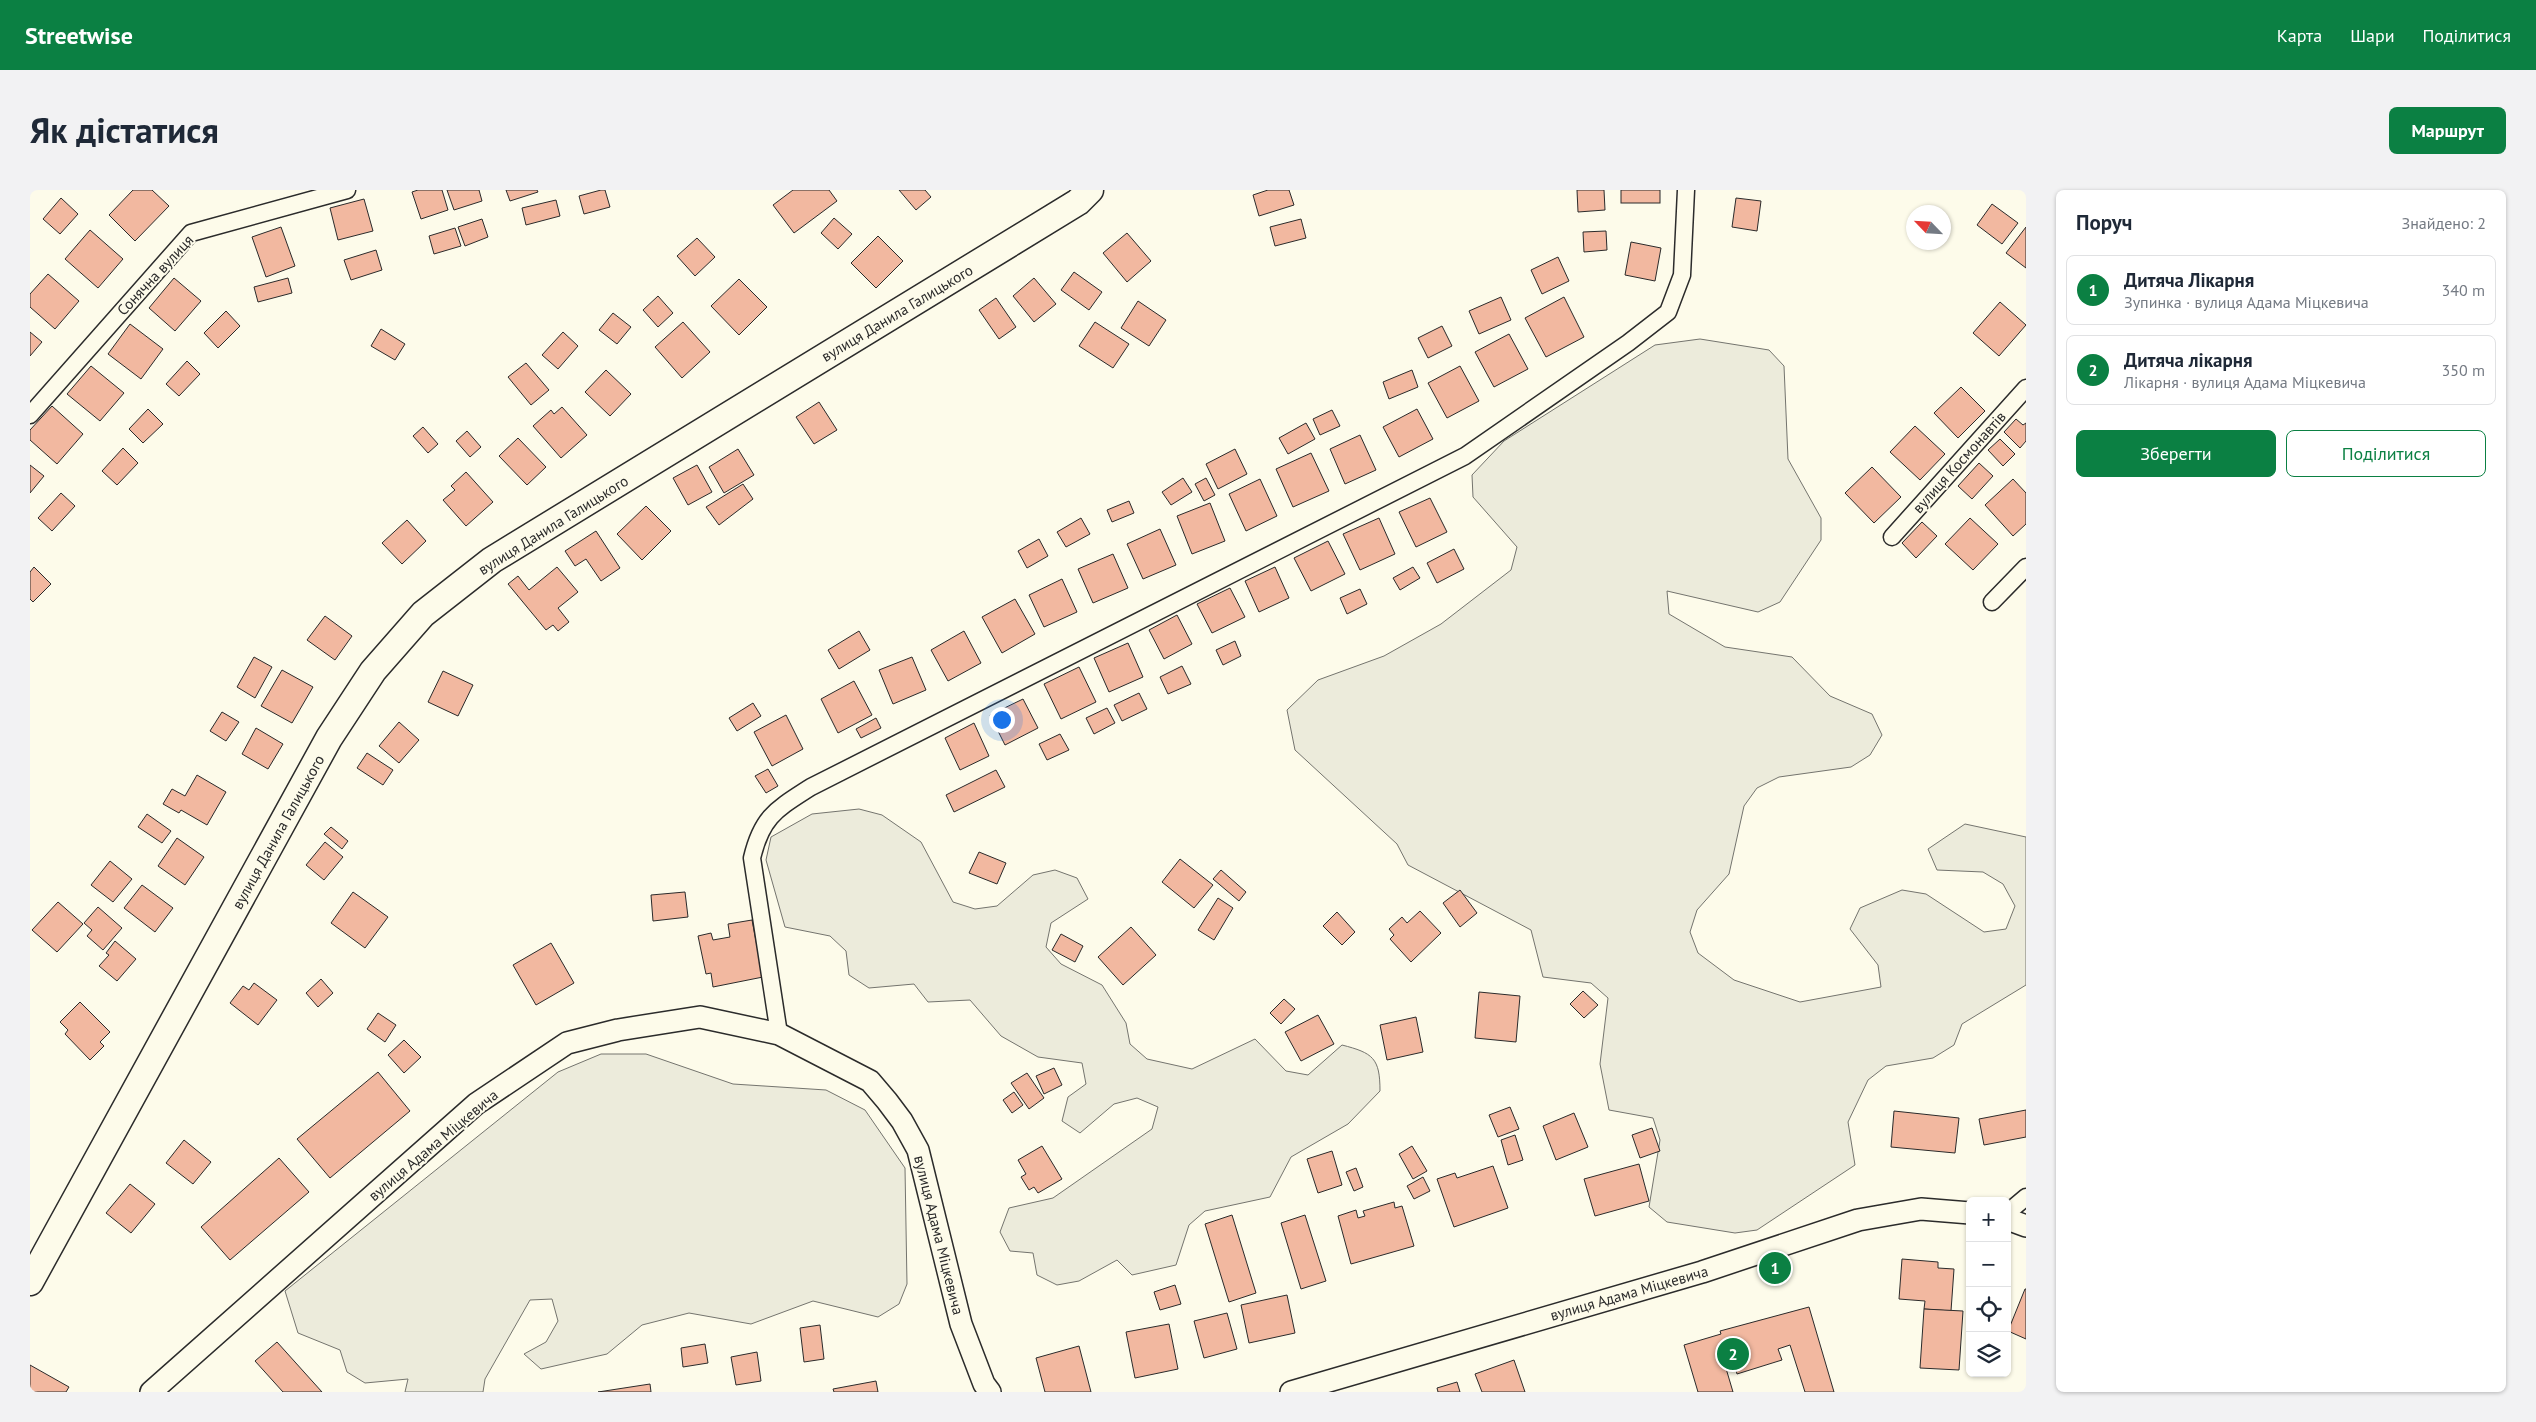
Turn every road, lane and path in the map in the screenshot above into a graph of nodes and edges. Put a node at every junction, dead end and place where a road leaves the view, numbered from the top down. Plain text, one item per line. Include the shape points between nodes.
1 (347, 190) edge
2 (1090, 190) edge
3 (1686, 190) edge
4 (2026, 388) edge
5 (30, 415) edge
6 (1892, 537) dead end
7 (2026, 567) edge
8 (1992, 602) dead end
9 (779, 1034) junction
10 (2026, 1197) edge
11 (2011, 1210) edge
12 (1966, 1213) edge
13 (2011, 1220) edge
14 (2026, 1226) edge
15 (30, 1282) edge
16 (150, 1392) edge
17 (990, 1392) edge
18 (1291, 1392) edge

1 - 5 street, Сонячна вулиця via 191,233
2 - 15 main road, вулиця Данила Галицького via 1078,202 492,560 423,614 373,671 329,738
3 - 9 street via 1682,275 1668,312 1465,456 811,786 772,813 757,836 752,858
4 - 6 street, вулиця Космонавтів
7 - 8 street
9 - 16 street, вулиця Адама Міцкевича via 700,1017 618,1030 567,1043 476,1104
9 - 17 street, вулиця Адама Міцкевича via 870,1081 902,1121 918,1150 961,1324
10 - 11 street
12 - 18 street, вулиця Адама Міцкевича via 1921,1209 1858,1220 1702,1272
13 - 14 street

